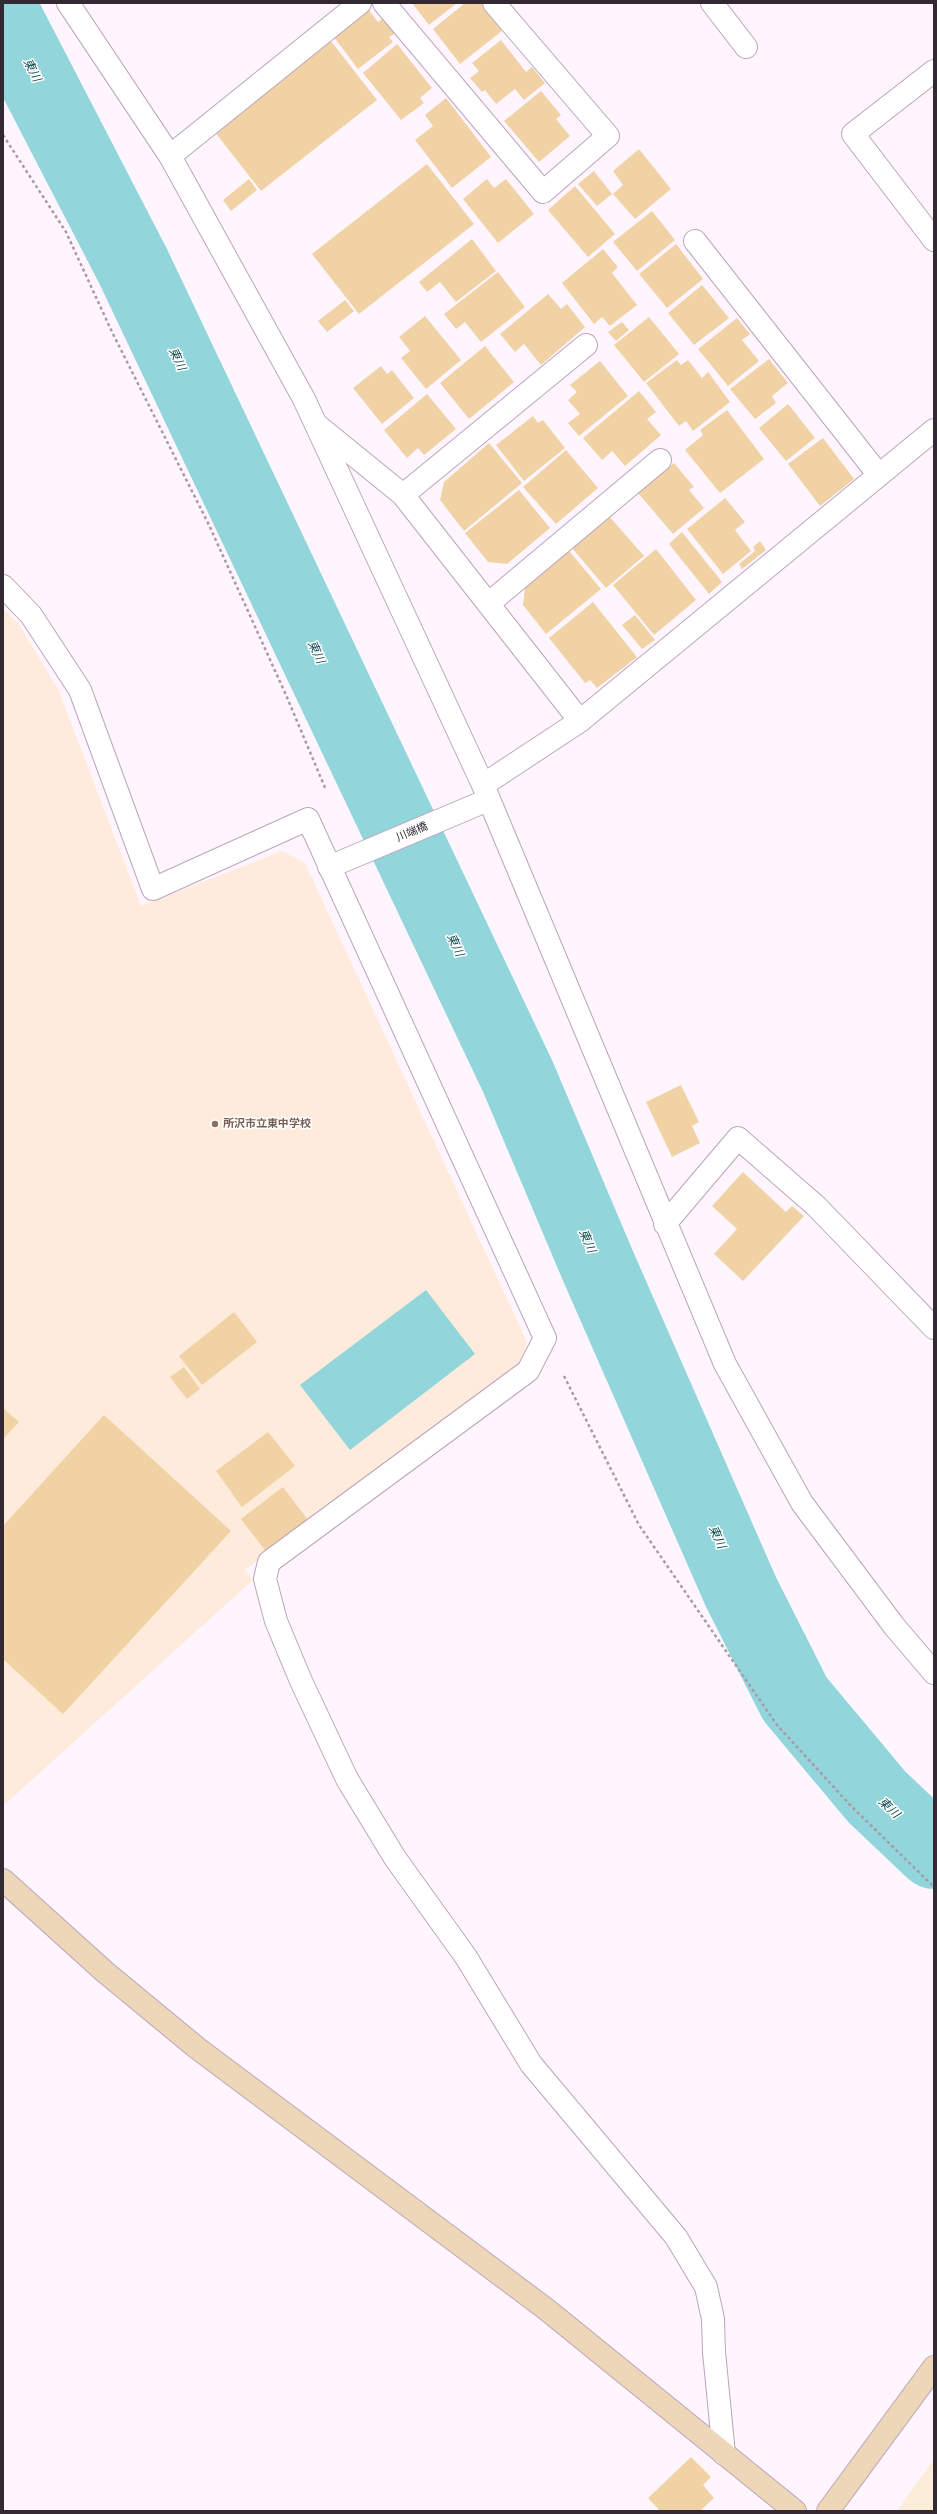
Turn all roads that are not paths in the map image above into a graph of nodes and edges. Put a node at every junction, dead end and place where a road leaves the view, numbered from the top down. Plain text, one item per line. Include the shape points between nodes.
1 (68, 3) edge
2 (360, 3) edge
3 (384, 3) edge
4 (494, 3) edge
5 (712, 3) edge
6 (746, 47) dead end
7 (934, 71) edge
8 (170, 156) junction
9 (934, 240) edge
10 (696, 241) dead end
11 (586, 345) dead end
12 (317, 425) junction
13 (934, 430) edge
14 (660, 460) dead end
15 (878, 474) junction
16 (403, 495) junction
17 (3, 586) edge
18 (488, 604) junction
19 (580, 722) junction
20 (482, 797) junction
21 (329, 867) junction
22 (665, 1224) junction
23 (934, 1328) edge
24 (934, 1672) edge
25 (3, 1880) edge
26 (934, 2367) edge
27 (724, 2454) junction
28 (795, 2511) edge
29 (828, 2511) edge

1 - 8 street
2 - 8 street
3 - 4 street via 543,192 608,136
5 - 6 street
7 - 9 street via 853,134
8 - 12 street
10 - 15 street
11 - 16 street
12 - 16 street
12 - 20 street
13 - 15 street, 川端橋
14 - 18 street
15 - 19 street, 川端橋
16 - 18 street
17 - 21 street via 31,615 80,690 154,889 308,819
18 - 19 street
19 - 20 street, 川端橋
20 - 21 street, 川端橋
20 - 22 street
21 - 27 street via 545,1338 528,1370 269,1562 265,1579 276,1621 301,1682 347,1779 396,1858 466,1957 531,2064 676,2237 706,2287 713,2319
22 - 23 street via 738,1138 816,1206
22 - 24 street via 725,1364 802,1504 894,1626
25 - 27 street via 105,1972 197,2048 539,2305
26 - 29 street
27 - 28 street

